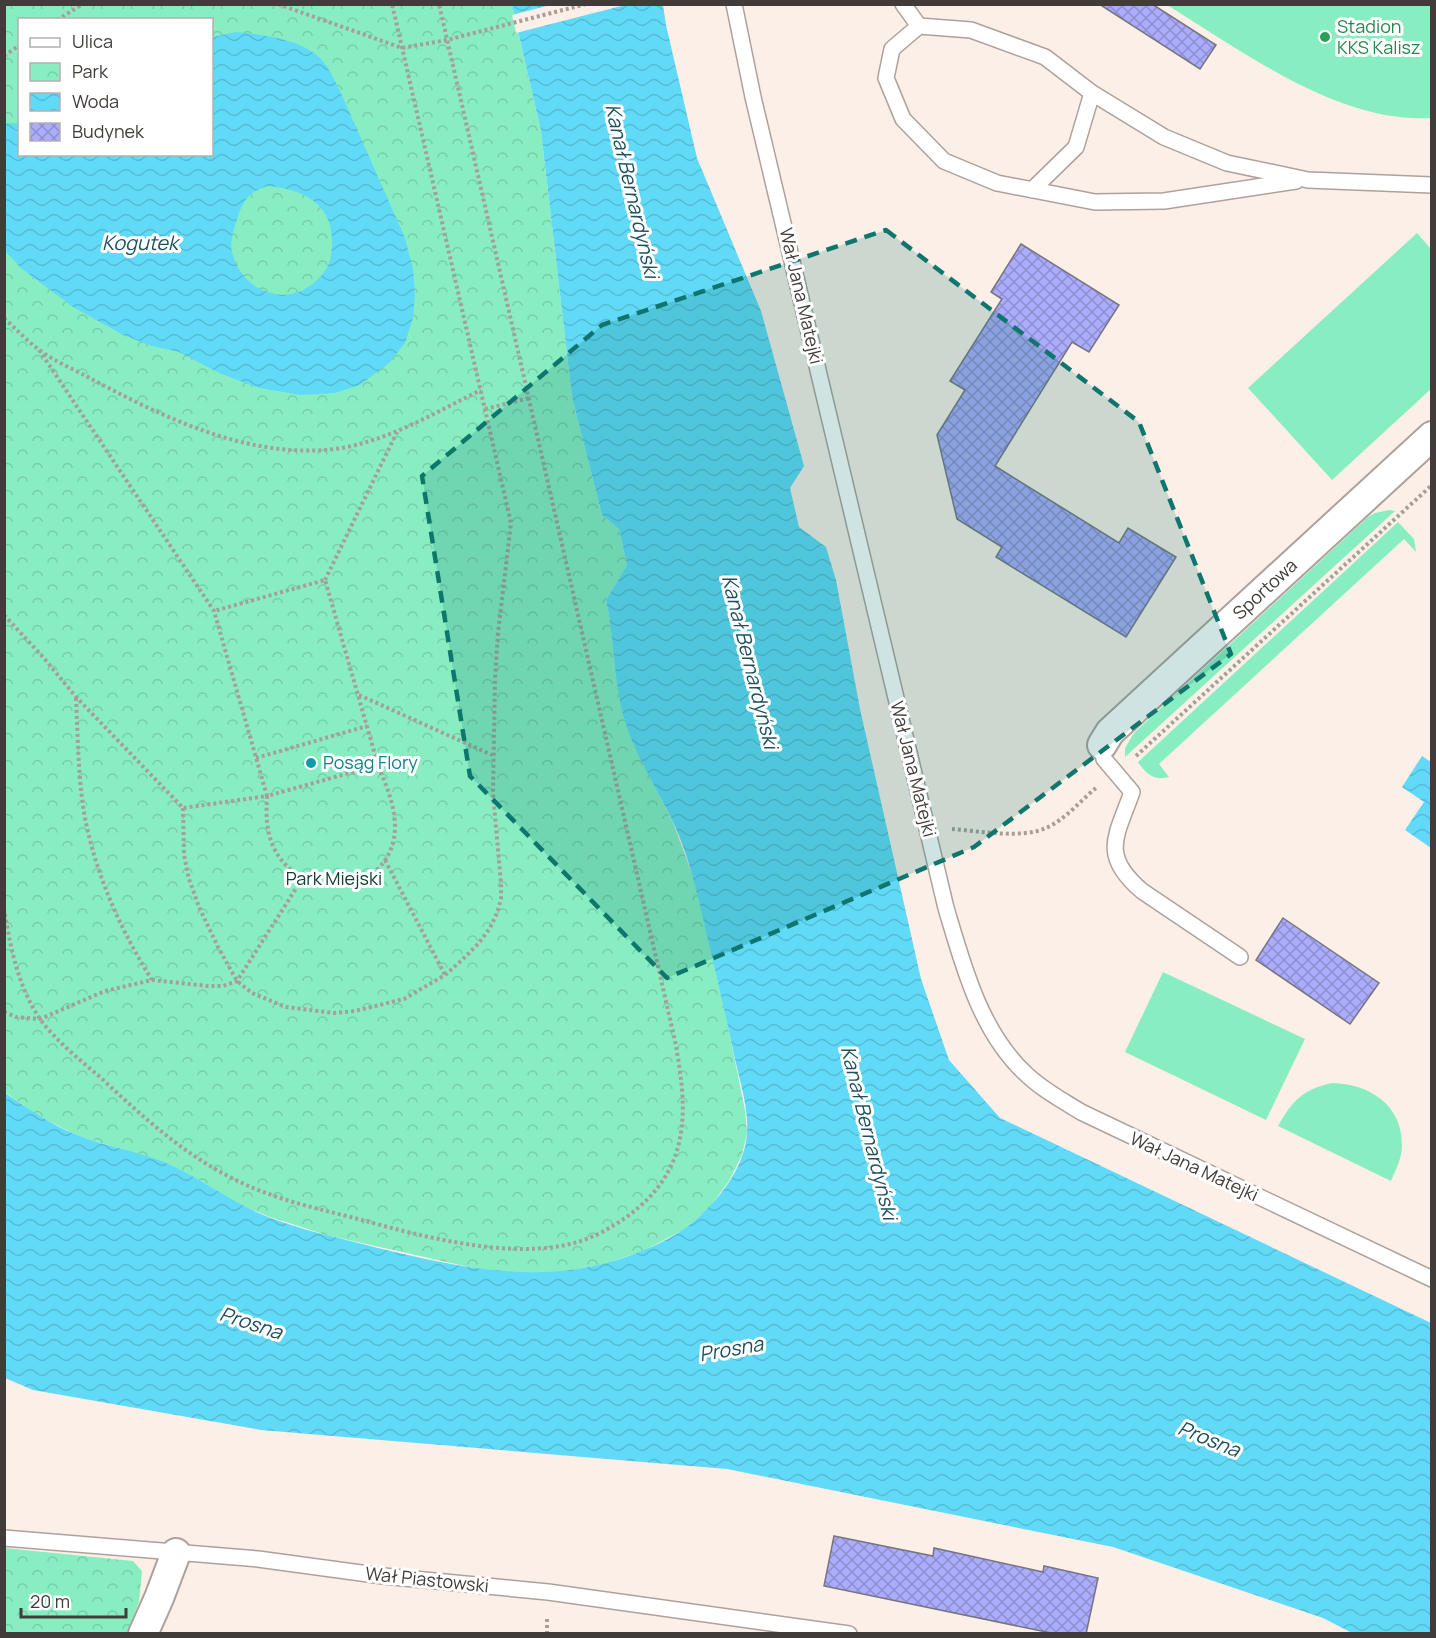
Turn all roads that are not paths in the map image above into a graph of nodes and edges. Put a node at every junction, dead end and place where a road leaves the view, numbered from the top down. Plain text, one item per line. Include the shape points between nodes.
1 (734, 4) edge
2 (903, 4) edge
3 (919, 26) junction
4 (1092, 93) junction
5 (1308, 180) junction
6 (1431, 185) edge
7 (1032, 190) junction
8 (1431, 436) edge
9 (1102, 745) joint
10 (1240, 957) dead end
11 (1431, 1279) edge
12 (4, 1538) edge
13 (176, 1553) junction
14 (143, 1634) edge
15 (849, 1634) edge

1 - 11 lane, Wał Jana Matejki via 946,908 974,994 992,1030 1025,1074 1066,1103 1119,1132
2 - 3 lane
3 - 4 lane via 971,30 1046,57
3 - 7 lane via 892,49 886,78 903,119 944,161 997,183
4 - 5 lane via 1164,137 1227,163
4 - 7 lane via 1076,147
5 - 6 lane
5 - 7 lane via 1164,201 1095,202
8 - 9 street, Sportowa via 1110,732
9 - 10 lane via 1104,759 1132,792 1114,850 1118,865 1142,891
12 - 13 lane, Wał Piastowski
13 - 14 street
13 - 15 lane, Wał Piastowski via 548,1592

